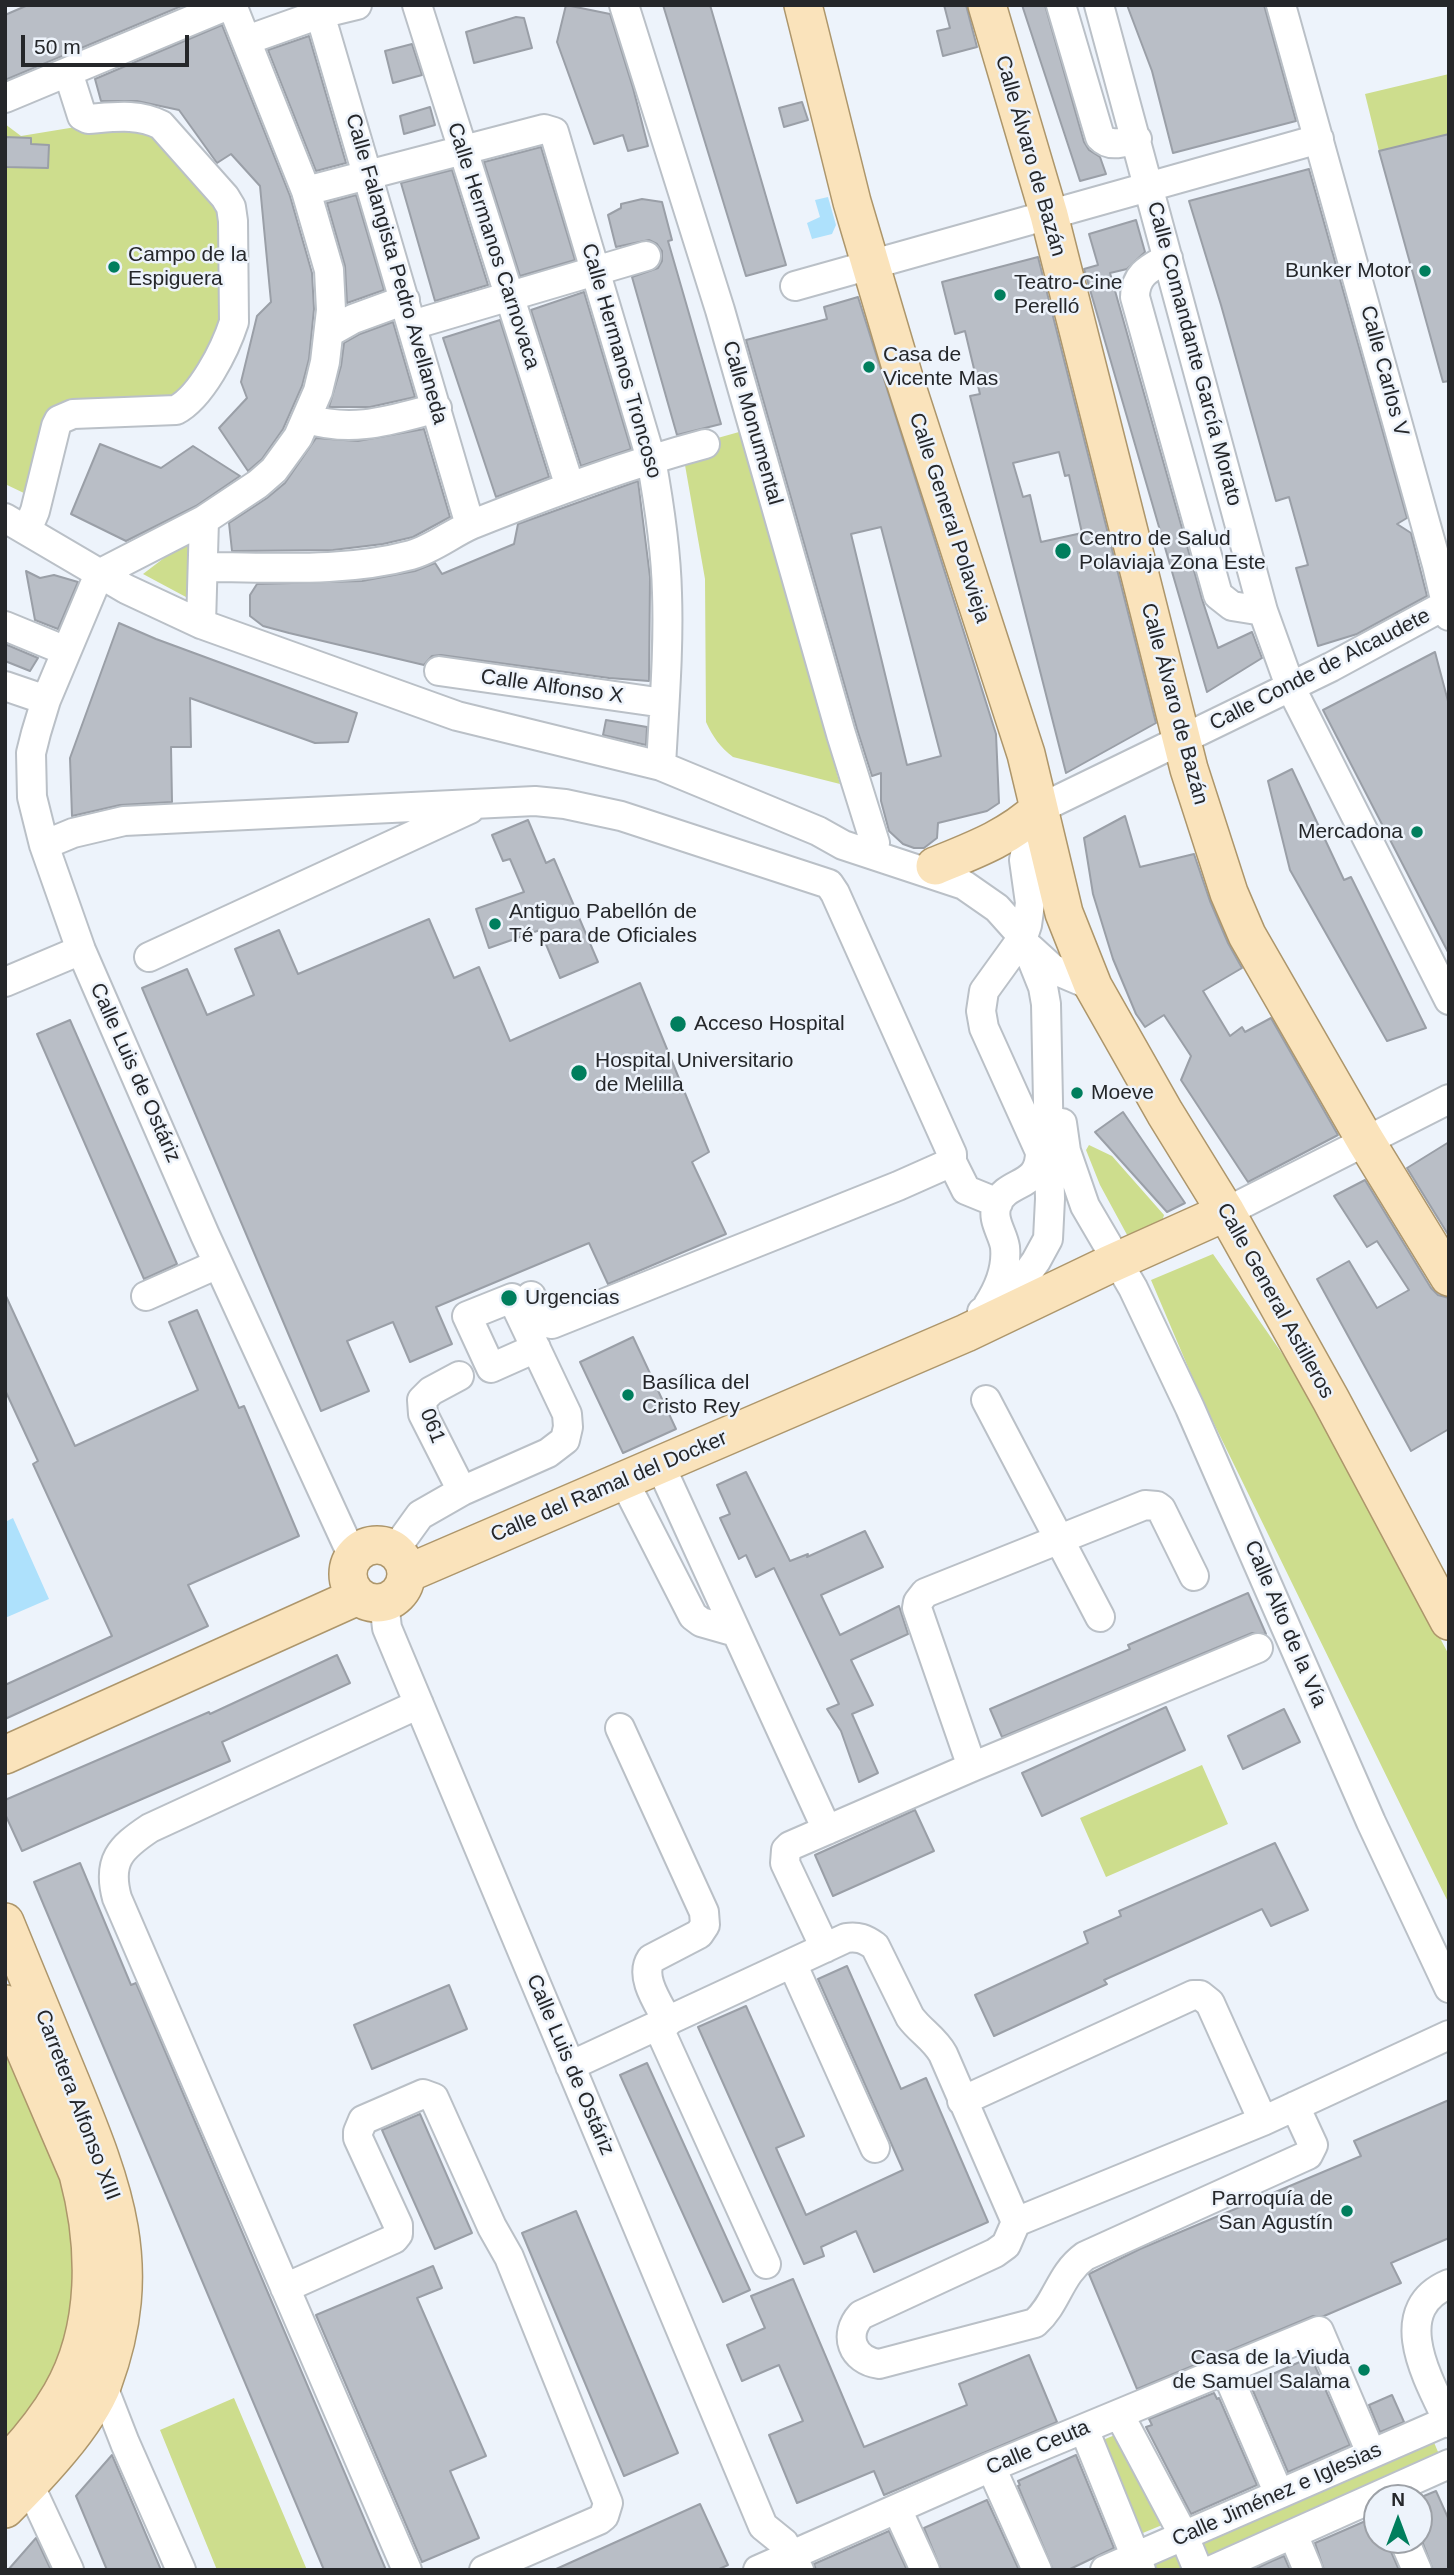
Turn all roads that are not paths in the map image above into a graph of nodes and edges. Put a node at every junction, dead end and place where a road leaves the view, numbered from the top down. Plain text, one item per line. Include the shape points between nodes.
1 (230, 5) edge
2 (357, 5) edge
3 (417, 5) edge
4 (624, 5) edge
5 (803, 5) edge
6 (987, 5) edge
7 (1062, 5) edge
8 (1099, 5) edge
9 (1281, 5) edge
10 (326, 10) edge
11 (247, 40) junction
12 (68, 72) junction
13 (5, 98) edge
14 (1137, 139) junction
15 (1319, 139) junction
16 (463, 150) junction
17 (368, 175) junction
18 (1149, 187) junction
19 (306, 191) junction
20 (1048, 215) junction
21 (646, 256) dead end
22 (1168, 258) junction
23 (871, 265) junction
24 (597, 271) junction
25 (795, 286) dead end
26 (509, 296) junction
27 (408, 312) junction
28 (330, 332) junction
29 (437, 408) junction
30 (307, 419) junction
31 (705, 444) dead end
32 (651, 459) junction
33 (570, 487) junction
34 (204, 520) junction
35 (16, 524) edge
36 (470, 525) junction
37 (204, 567) junction
38 (99, 574) junction
39 (1448, 608) edge
40 (1263, 611) junction
41 (201, 624) junction
42 (5, 626) edge
43 (66, 651) junction
44 (439, 671) dead end
45 (1290, 685) junction
46 (5, 686) edge
47 (46, 700) junction
48 (664, 703) junction
49 (1181, 741) junction
50 (661, 765) junction
51 (18, 776) edge
52 (484, 802) junction
53 (1039, 809) junction
54 (818, 831) junction
55 (875, 843) junction
56 (44, 845) junction
57 (935, 866) junction
58 (1026, 933) junction
59 (80, 950) junction
60 (149, 957) dead end
61 (1053, 969) junction
62 (5, 982) edge
63 (1093, 986) junction
64 (1449, 1000) edge
65 (1449, 1099) edge
66 (1366, 1140) junction
67 (952, 1162) junction
68 (998, 1203) junction
69 (1226, 1212) junction
70 (1111, 1250) junction
71 (218, 1264) junction
72 (1449, 1277) edge
73 (145, 1296) dead end
74 (531, 1296) dead end
75 (975, 1322) junction
76 (536, 1348) dead end
77 (458, 1376) dead end
78 (986, 1400) dead end
79 (660, 1465) junction
80 (624, 1480) junction
81 (461, 1491) junction
82 (681, 1512) junction
83 (648, 1526) junction
84 (1060, 1540) junction
85 (353, 1557) joint
86 (1194, 1576) dead end
87 (385, 1581) junction
88 (1100, 1617) dead end
89 (1449, 1621) edge
90 (736, 1632) junction
91 (1258, 1648) dead end
92 (419, 1704) junction
93 (621, 1728) dead end
94 (5, 1755) edge
95 (972, 1767) junction
96 (827, 1830) junction
97 (5, 1922) edge
98 (825, 1948) junction
99 (792, 1964) junction
100 (1449, 1988) edge
101 (5, 2004) edge
102 (663, 2024) junction
103 (1449, 2035) edge
104 (570, 2066) junction
105 (962, 2101) junction
106 (1295, 2106) junction
107 (1263, 2121) junction
108 (875, 2148) dead end
109 (1016, 2222) junction
110 (766, 2264) dead end
111 (285, 2288) junction
112 (1437, 2292) edge
113 (1226, 2371) junction
114 (102, 2384) junction
115 (1119, 2414) junction
116 (1448, 2421) edge
117 (1084, 2429) junction
118 (1371, 2454) junction
119 (1449, 2464) edge
120 (991, 2467) junction
121 (1408, 2484) edge
122 (13, 2486) edge
123 (1279, 2494) junction
124 (1363, 2504) edge
125 (897, 2509) junction
126 (763, 2526) junction
127 (1293, 2534) junction
128 (1184, 2536) junction
129 (538, 2560) edge
130 (795, 2563) edge
131 (1138, 2563) edge
132 (761, 2569) edge
133 (69, 2570) edge
134 (181, 2570) edge
135 (407, 2570) edge
136 (484, 2570) edge
137 (925, 2570) edge
138 (1037, 2570) edge
139 (1105, 2570) edge
140 (1198, 2570) edge
141 (1212, 2570) edge
142 (1308, 2570) edge

1 - 11 street
1 - 12 street
2 - 10 street
3 - 16 street, Calle Hermanos Carnovaca
4 - 55 street, Calle Monumental via 720,310
5 - 23 main road, Calle General Polavieja
6 - 20 main road, Calle Álvaro de Bazán
7 - 14 street via 1100,137 1113,144
8 - 14 street, Calle Comandante García Morato
9 - 15 street, Calle Carlos V
10 - 11 street
10 - 17 street, Calle Falangista Pedro Avellaneda
11 - 19 street
12 - 13 street
12 - 35 street via 82,116 135,116 161,124 225,197 233,221 234,322 197,393 183,407 73,414 59,419 35,511
14 - 18 street, Calle Comandante García Morato
15 - 18 street
15 - 39 street, Calle Carlos V
16 - 17 street
16 - 24 street, Calle Hermanos Troncoso via 552,130
16 - 26 street, Calle Hermanos Carnovaca
17 - 19 street
17 - 27 street, Calle Falangista Pedro Avellaneda
18 - 20 street
18 - 22 street, Calle Comandante García Morato
19 - 28 street via 328,270
20 - 23 street
20 - 49 main road, Calle Álvaro de Bazán
21 - 24 street
22 - 40 street, Calle Comandante García Morato
22 - 40 street via 1144,272 1135,287 1135,298 1218,596 1232,606
23 - 25 street
23 - 53 main road, Calle General Polavieja via 1026,754
24 - 26 street
24 - 32 street, Calle Hermanos Troncoso
26 - 27 street
26 - 33 street, Calle Hermanos Carnovaca
27 - 28 street via 366,314
27 - 29 street, Calle Falangista Pedro Avellaneda
28 - 30 street
29 - 30 street via 355,427
29 - 36 street, Calle Falangista Pedro Avellaneda
30 - 34 street via 274,470
31 - 32 street
32 - 33 street
32 - 48 street, Calle Hermanos Troncoso via 664,540
33 - 36 street
34 - 37 street
34 - 38 street
35 - 38 street
36 - 37 street via 400,558 324,567
37 - 41 street
38 - 41 street
38 - 43 street, Calle Luis de Ostáriz
39 - 45 street, Calle Conde de Alcaudete
40 - 45 street, Calle Comandante García Morato
41 - 50 street via 457,716
42 - 43 street
43 - 47 street, Calle Luis de Ostáriz
44 - 48 street, Calle Alfonso X
45 - 49 street, Calle Conde de Alcaudete
45 - 64 street, Calle Comandante García Morato
46 - 47 street
47 - 51 street, Calle Luis de Ostáriz via 31,753
48 - 50 street, Calle Hermanos Troncoso
49 - 53 street, Calle Conde de Alcaudete
49 - 66 main road, Calle Álvaro de Bazán via 1215,855 1247,935
50 - 54 street
51 - 56 street, Calle Luis de Ostáriz via 32,797
52 - 56 street via 124,821
52 - 60 street
52 - 67 street via 565,804 621,817 829,884
53 - 57 main road via 1006,834
53 - 58 street via 1025,848 1030,903
53 - 63 main road, Calle General Polavieja via 1064,913
54 - 55 street, Calle del Ramal del Docker via 839,827
54 - 58 street, Calle del Ramal del Docker via 843,845 964,885
55 - 57 street, Calle del Ramal del Docker
56 - 59 street, Calle Luis de Ostáriz
57 - 58 street, Calle del Ramal del Docker via 997,887
58 - 61 street, Calle del Ramal del Docker via 1039,930
58 - 68 street via 984,991 981,1011 984,1028 1038,1143 1040,1161 1033,1176
58 - 75 street, Calle del Ramal del Docker via 1046,1004 1048,1239 1024,1278
59 - 62 street
59 - 71 street, Calle Luis de Ostáriz
61 - 63 street
61 - 70 street, Calle del Ramal del Docker via 1066,1151 1084,1206
63 - 69 main road, Calle General Astilleros
65 - 66 street
66 - 69 street
66 - 72 main road, Calle Álvaro de Bazán
67 - 68 street via 967,1190
67 - 74 street via 552,1324 543,1322
68 - 75 street via 996,1218 1004,1245 999,1285
69 - 70 main road, Calle del Ramal del Docker
69 - 89 main road, Calle General Astilleros
70 - 75 main road, Calle del Ramal del Docker
70 - 100 street, Calle Alto de la Vía via 1215,1461 1371,1822
71 - 73 street
71 - 85 street, Calle Luis de Ostáriz
75 - 79 main road, Calle del Ramal del Docker
76 - 81 street via 567,1414 565,1440 548,1453
77 - 81 street, 061 via 422,1400 423,1414
78 - 84 street
79 - 80 main road, Calle del Ramal del Docker
79 - 82 street
80 - 83 street
80 - 87 main road, Calle del Ramal del Docker
81 - 87 street via 420,1515
82 - 83 street
82 - 90 street
83 - 90 street via 693,1616
84 - 86 street via 1145,1505 1157,1506
84 - 88 street
84 - 95 street via 925,1593 918,1602
85 - 87 main road via 348,1573 352,1589
87 - 92 street, Calle Luis de Ostáriz via 387,1628
87 - 94 main road, Calle del Ramal del Docker
90 - 96 street
91 - 95 street
92 - 104 street, Calle Luis de Ostáriz
92 - 111 street via 167,1819 122,1849 113,1873 117,1898
93 - 102 street via 704,1912 705,1925 699,1934 646,1966
95 - 96 street
96 - 98 street via 790,1846 784,1857
97 - 114 main road, Carretera Alfonso XIII via 104,2164 121,2234 123,2292
98 - 99 street
98 - 105 street via 855,1937 875,1946 910,2017 943,2053
99 - 102 street
99 - 108 street
101 - 122 main road, Carretera Alfonso XIII via 78,2174 91,2251 85,2323 72,2371
102 - 104 street
102 - 110 street
103 - 106 street
104 - 126 street, Calle Luis de Ostáriz
105 - 107 street via 1200,1995 1210,2003
105 - 109 street
106 - 107 street
106 - 109 street via 1313,2145 1308,2155 1084,2256 1066,2273 1049,2308 1035,2323 879,2364 860,2356 850,2332 861,2315 995,2253 1006,2245
107 - 109 street
111 - 129 street via 398,2234 358,2132 363,2120 430,2095 438,2103 509,2257 608,2503 604,2516
111 - 135 street
112 - 116 street via 1417,2316 1416,2335 1420,2356
113 - 115 street, Calle Ceuta
113 - 118 street, Calle Ceuta via 1319,2331
113 - 123 street
114 - 122 main road, Carretera Alfonso XIII via 67,2439
114 - 134 street
115 - 117 street, Calle Ceuta
115 - 128 street
116 - 118 street, Calle Jiménez e Iglesias
117 - 120 street, Calle Ceuta
117 - 131 street
118 - 123 street, Calle Jiménez e Iglesias
119 - 121 street, Calle Jiménez e Iglesias
120 - 125 street, Calle Ceuta
120 - 138 street
122 - 133 street
123 - 128 street, Calle Jiménez e Iglesias
124 - 127 street, Calle Jiménez e Iglesias
125 - 130 street, Calle Ceuta
125 - 137 street
126 - 130 street, Calle Luis de Ostáriz via 775,2533
126 - 132 street, Calle Luis de Ostáriz
127 - 141 street, Calle Jiménez e Iglesias
127 - 142 street
128 - 131 street, Calle Jiménez e Iglesias
128 - 140 street
129 - 136 street
130 - 132 street, Calle Ceuta
131 - 139 street, Calle Jiménez e Iglesias

